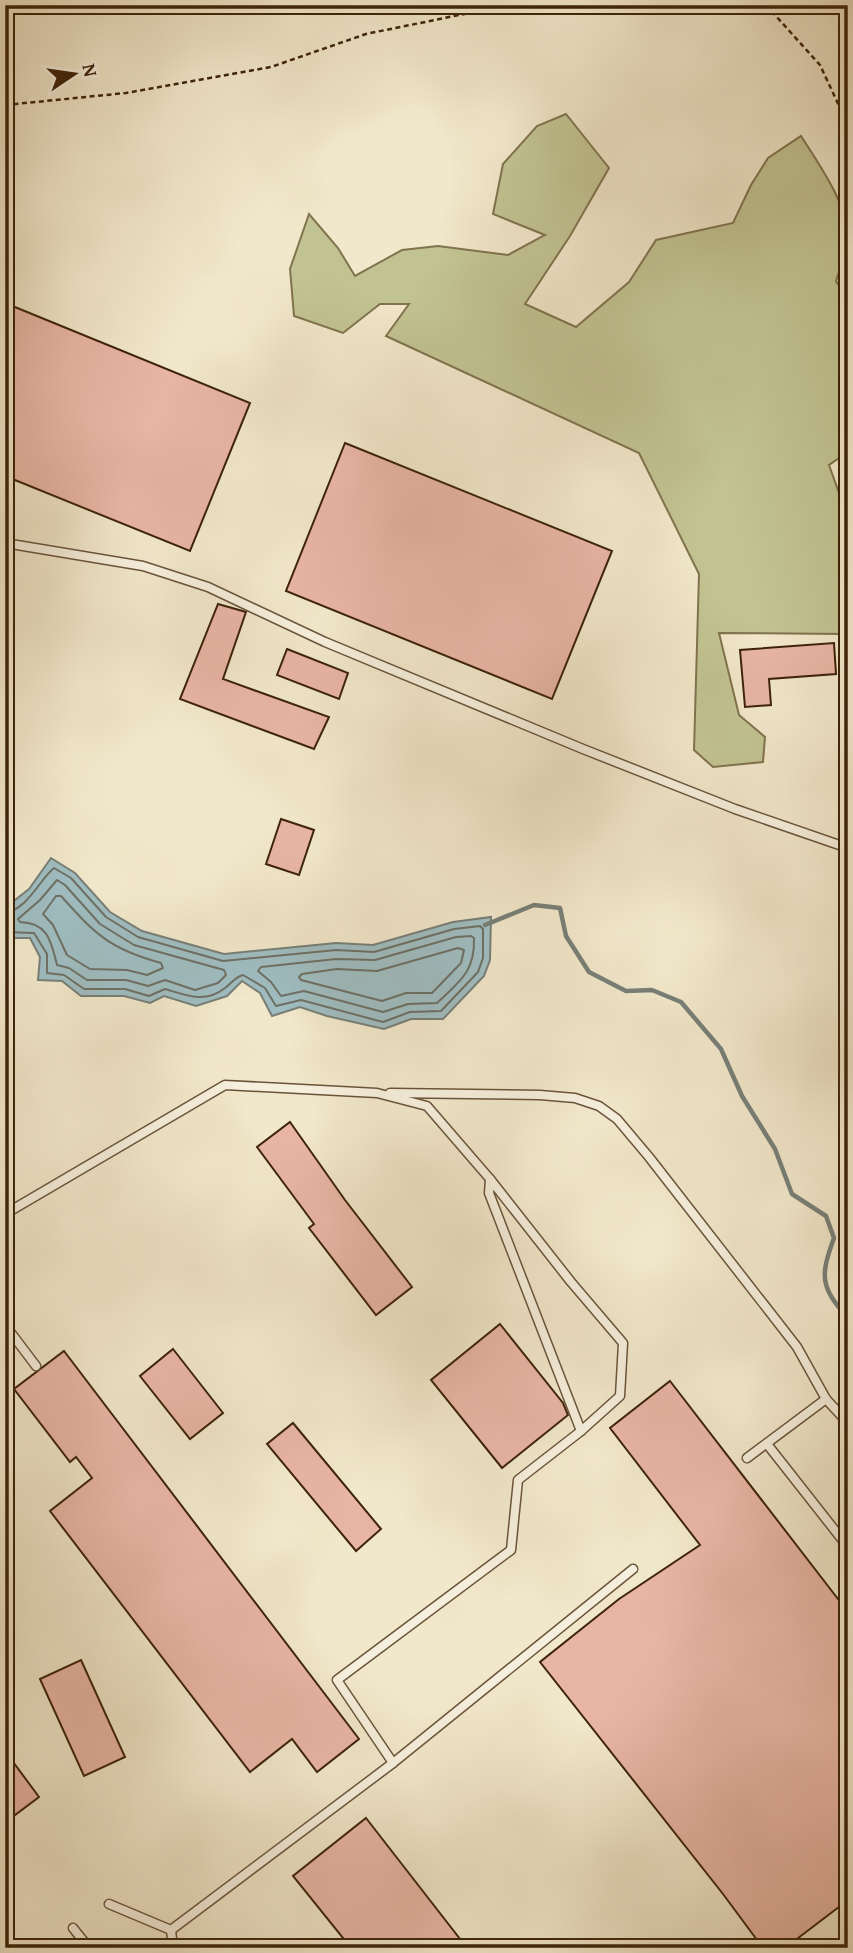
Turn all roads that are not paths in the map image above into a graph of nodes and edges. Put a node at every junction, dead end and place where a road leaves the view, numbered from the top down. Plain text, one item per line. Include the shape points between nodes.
1 (5, 543) edge
2 (848, 848) edge
3 (377, 1093) junction
4 (490, 1179) junction
5 (5, 1214) edge
6 (5, 1325) edge
7 (36, 1366) dead end
8 (826, 1399) junction
9 (848, 1423) edge
10 (581, 1431) junction
11 (766, 1444) junction
12 (747, 1458) dead end
13 (848, 1547) edge
14 (633, 1570) dead end
15 (393, 1763) junction
16 (109, 1904) dead end
17 (74, 1928) dead end
18 (172, 1930) junction
19 (89, 1948) edge
20 (173, 1948) edge

1 - 2 lane via 142,566 208,587 325,642 583,749
3 - 4 lane via 427,1106
3 - 5 lane via 225,1085
3 - 8 lane via 540,1095 599,1106 617,1119 649,1157 796,1347
4 - 10 lane via 489,1192
4 - 10 lane via 623,1343 620,1396
6 - 7 lane
8 - 9 lane
8 - 11 lane
10 - 15 lane via 518,1480 511,1550 337,1680
11 - 12 lane
11 - 13 lane
14 - 15 lane
15 - 18 lane
16 - 18 lane
17 - 19 lane
18 - 20 lane

